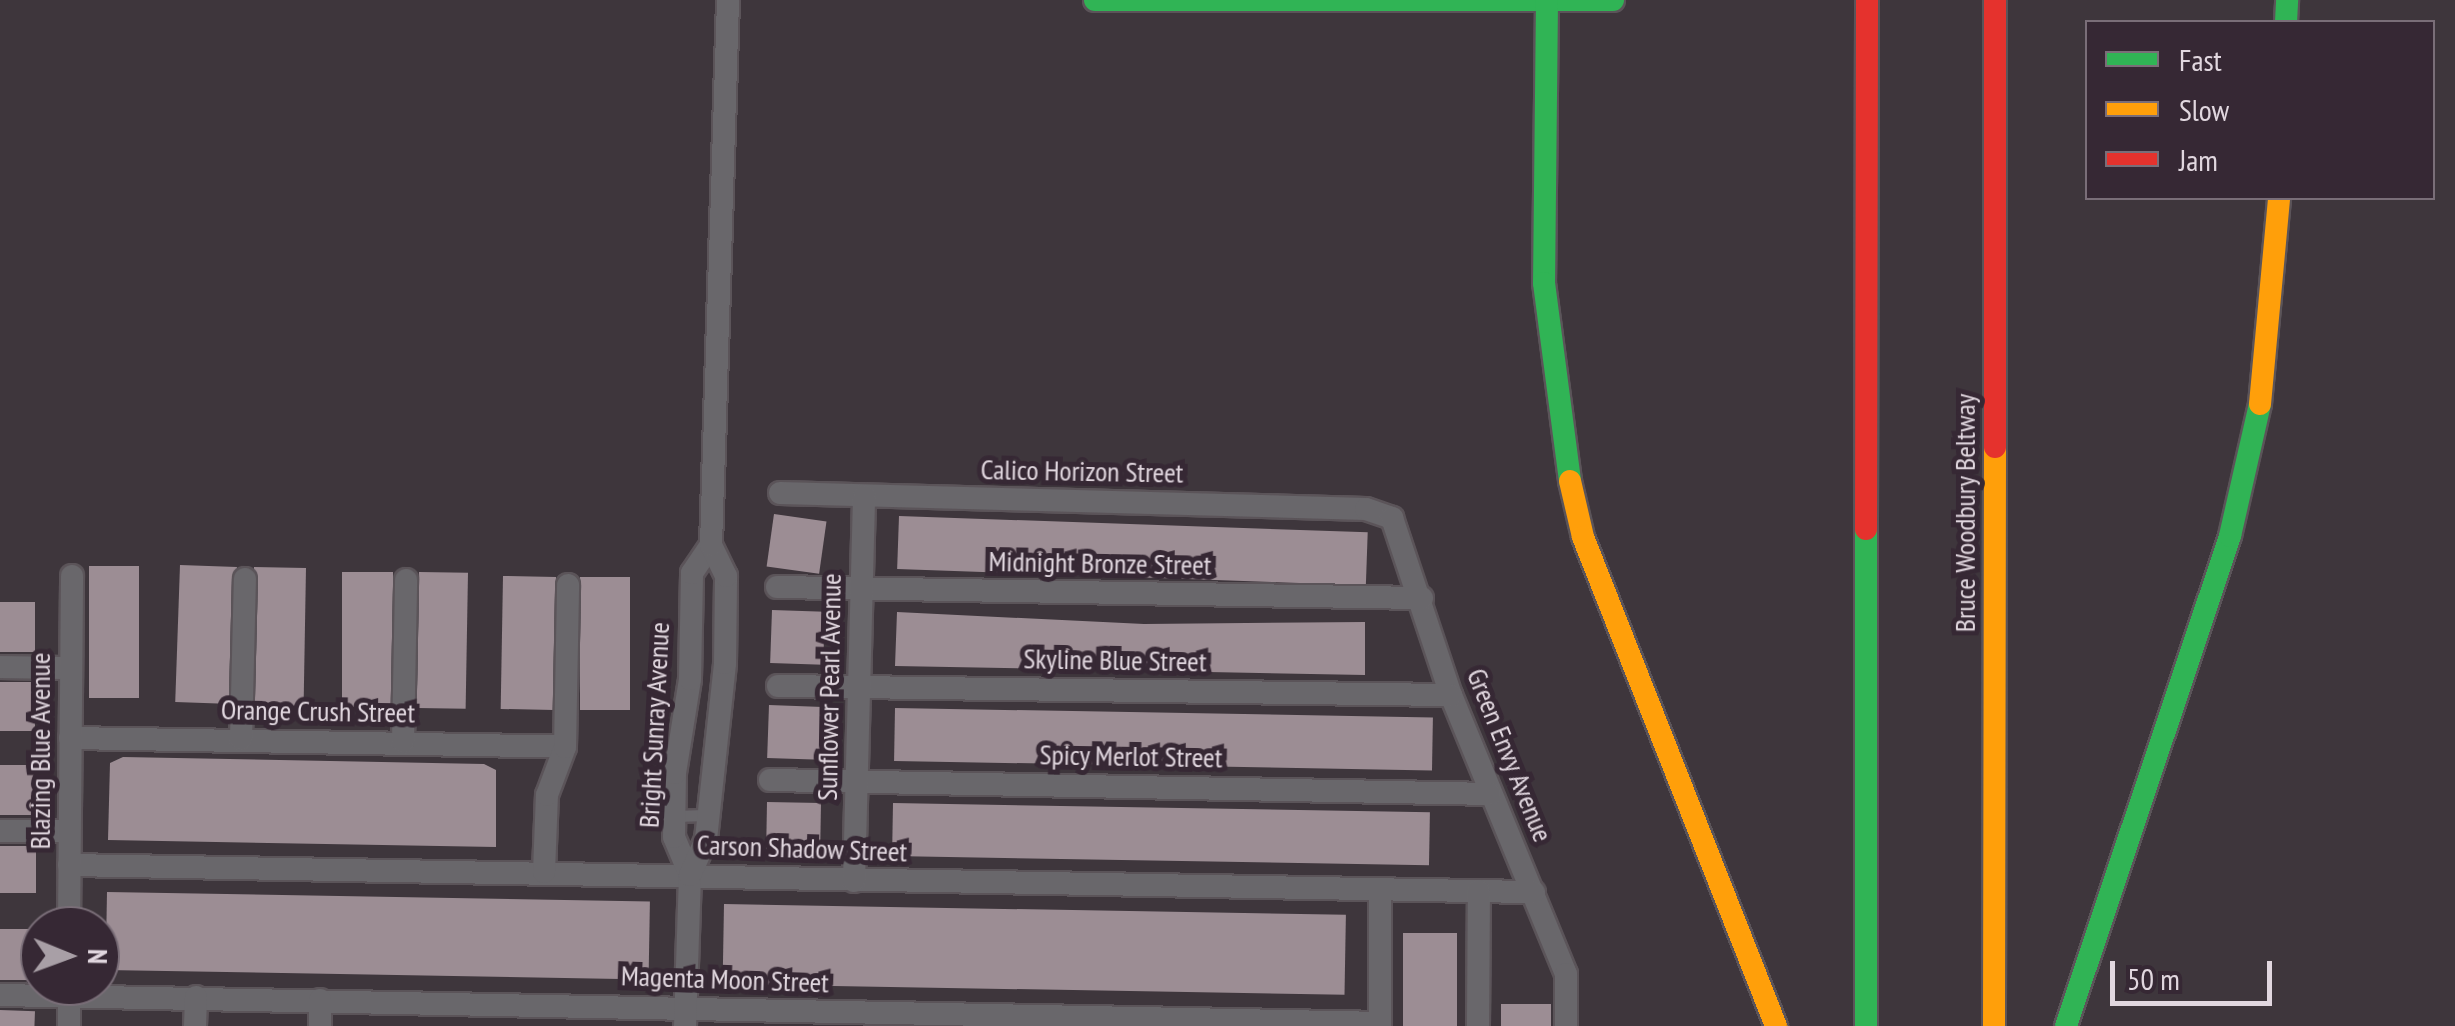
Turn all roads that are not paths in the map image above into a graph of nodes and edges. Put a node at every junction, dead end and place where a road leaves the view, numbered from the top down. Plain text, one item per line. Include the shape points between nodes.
1 (728, 0) edge
2 (1095, 0) edge
3 (1613, 0) edge
4 (1867, 0) edge
5 (1996, 0) edge
6 (1547, 1) edge
7 (2279, 200) edge
8 (780, 493) dead end
9 (864, 496) junction
10 (1382, 514) joint
11 (712, 545) junction
12 (72, 576) dead end
13 (245, 579) dead end
14 (406, 580) dead end
15 (568, 585) dead end
16 (776, 588) dead end
17 (861, 590) junction
18 (1422, 598) junction
19 (0, 667) edge
20 (70, 668) junction
21 (859, 685) junction
22 (778, 686) dead end
23 (1451, 696) junction
24 (70, 738) junction
25 (241, 739) junction
26 (404, 742) junction
27 (565, 747) junction
28 (770, 780) dead end
29 (856, 781) junction
30 (1490, 794) junction
31 (706, 815) junction
32 (674, 816) junction
33 (0, 831) edge
34 (68, 831) junction
35 (69, 864) junction
36 (544, 872) junction
37 (690, 875) junction
38 (854, 880) junction
39 (1380, 890) junction
40 (1479, 890) junction
41 (1534, 892) junction
42 (69, 906) edge
43 (120, 993) edge
44 (196, 997) junction
45 (320, 1000) junction
46 (444, 1015) edge
47 (565, 1016) edge
48 (686, 1016) edge
49 (791, 1019) edge
50 (953, 1020) edge
51 (1117, 1020) edge
52 (1278, 1022) edge
53 (1380, 1024) edge
54 (196, 1026) edge
55 (320, 1026) edge
56 (1478, 1026) edge
57 (1566, 1026) edge
58 (1776, 1026) edge
59 (1866, 1026) edge
60 (1994, 1026) edge
61 (2066, 1026) edge

1 - 11 street, Bright Sunray Avenue
2 - 6 main road
3 - 6 main road
4 - 59 main road
5 - 60 main road, Bruce Woodbury Beltway
6 - 58 main road via 1544,284 1564,454 1583,537
7 - 61 main road via 2259,410 2230,536
8 - 9 street, Calico Horizon Street
9 - 10 street, Calico Horizon Street
9 - 17 street, Sunflower Pearl Avenue
10 - 18 street, Green Envy Avenue via 1401,528
11 - 31 street, Bright Sunray Avenue via 726,576
11 - 32 street, Bright Sunray Avenue via 692,574 690,680
12 - 20 street, Blazing Blue Avenue
13 - 25 street
14 - 26 street
15 - 27 street
16 - 17 street, Midnight Bronze Street
17 - 18 street, Midnight Bronze Street
17 - 21 street, Sunflower Pearl Avenue
18 - 23 street, Green Envy Avenue
19 - 20 street
20 - 24 street, Blazing Blue Avenue
21 - 22 street, Skyline Blue Street
21 - 23 street, Skyline Blue Street
21 - 29 street, Sunflower Pearl Avenue
23 - 30 street, Green Envy Avenue
24 - 25 street, Orange Crush Street
24 - 34 street, Blazing Blue Avenue
25 - 26 street, Orange Crush Street
26 - 27 street, Orange Crush Street
27 - 36 street via 547,795
28 - 29 street, Spicy Merlot Street
29 - 30 street, Spicy Merlot Street
29 - 38 street, Sunflower Pearl Avenue
30 - 41 street, Green Envy Avenue
31 - 32 lane
31 - 37 street, Bright Sunray Avenue via 706,838
32 - 37 street, Bright Sunray Avenue
33 - 34 street
34 - 35 street, Blazing Blue Avenue
35 - 36 street, Carson Shadow Street
35 - 42 street, Blazing Blue Avenue
36 - 37 street, Carson Shadow Street
37 - 38 street, Carson Shadow Street
37 - 48 street
38 - 39 street, Carson Shadow Street
39 - 40 street, Carson Shadow Street
39 - 53 street
40 - 41 street, Carson Shadow Street
40 - 56 street
41 - 57 street, Green Envy Avenue via 1566,974
43 - 44 street, Magenta Moon Street
44 - 45 street, Magenta Moon Street
44 - 54 street
45 - 46 street, Magenta Moon Street
45 - 55 street
46 - 47 street, Magenta Moon Street
47 - 48 street, Magenta Moon Street
48 - 49 street, Magenta Moon Street
49 - 50 street, Magenta Moon Street
50 - 51 street, Magenta Moon Street
51 - 52 street, Magenta Moon Street
52 - 53 street, Magenta Moon Street

